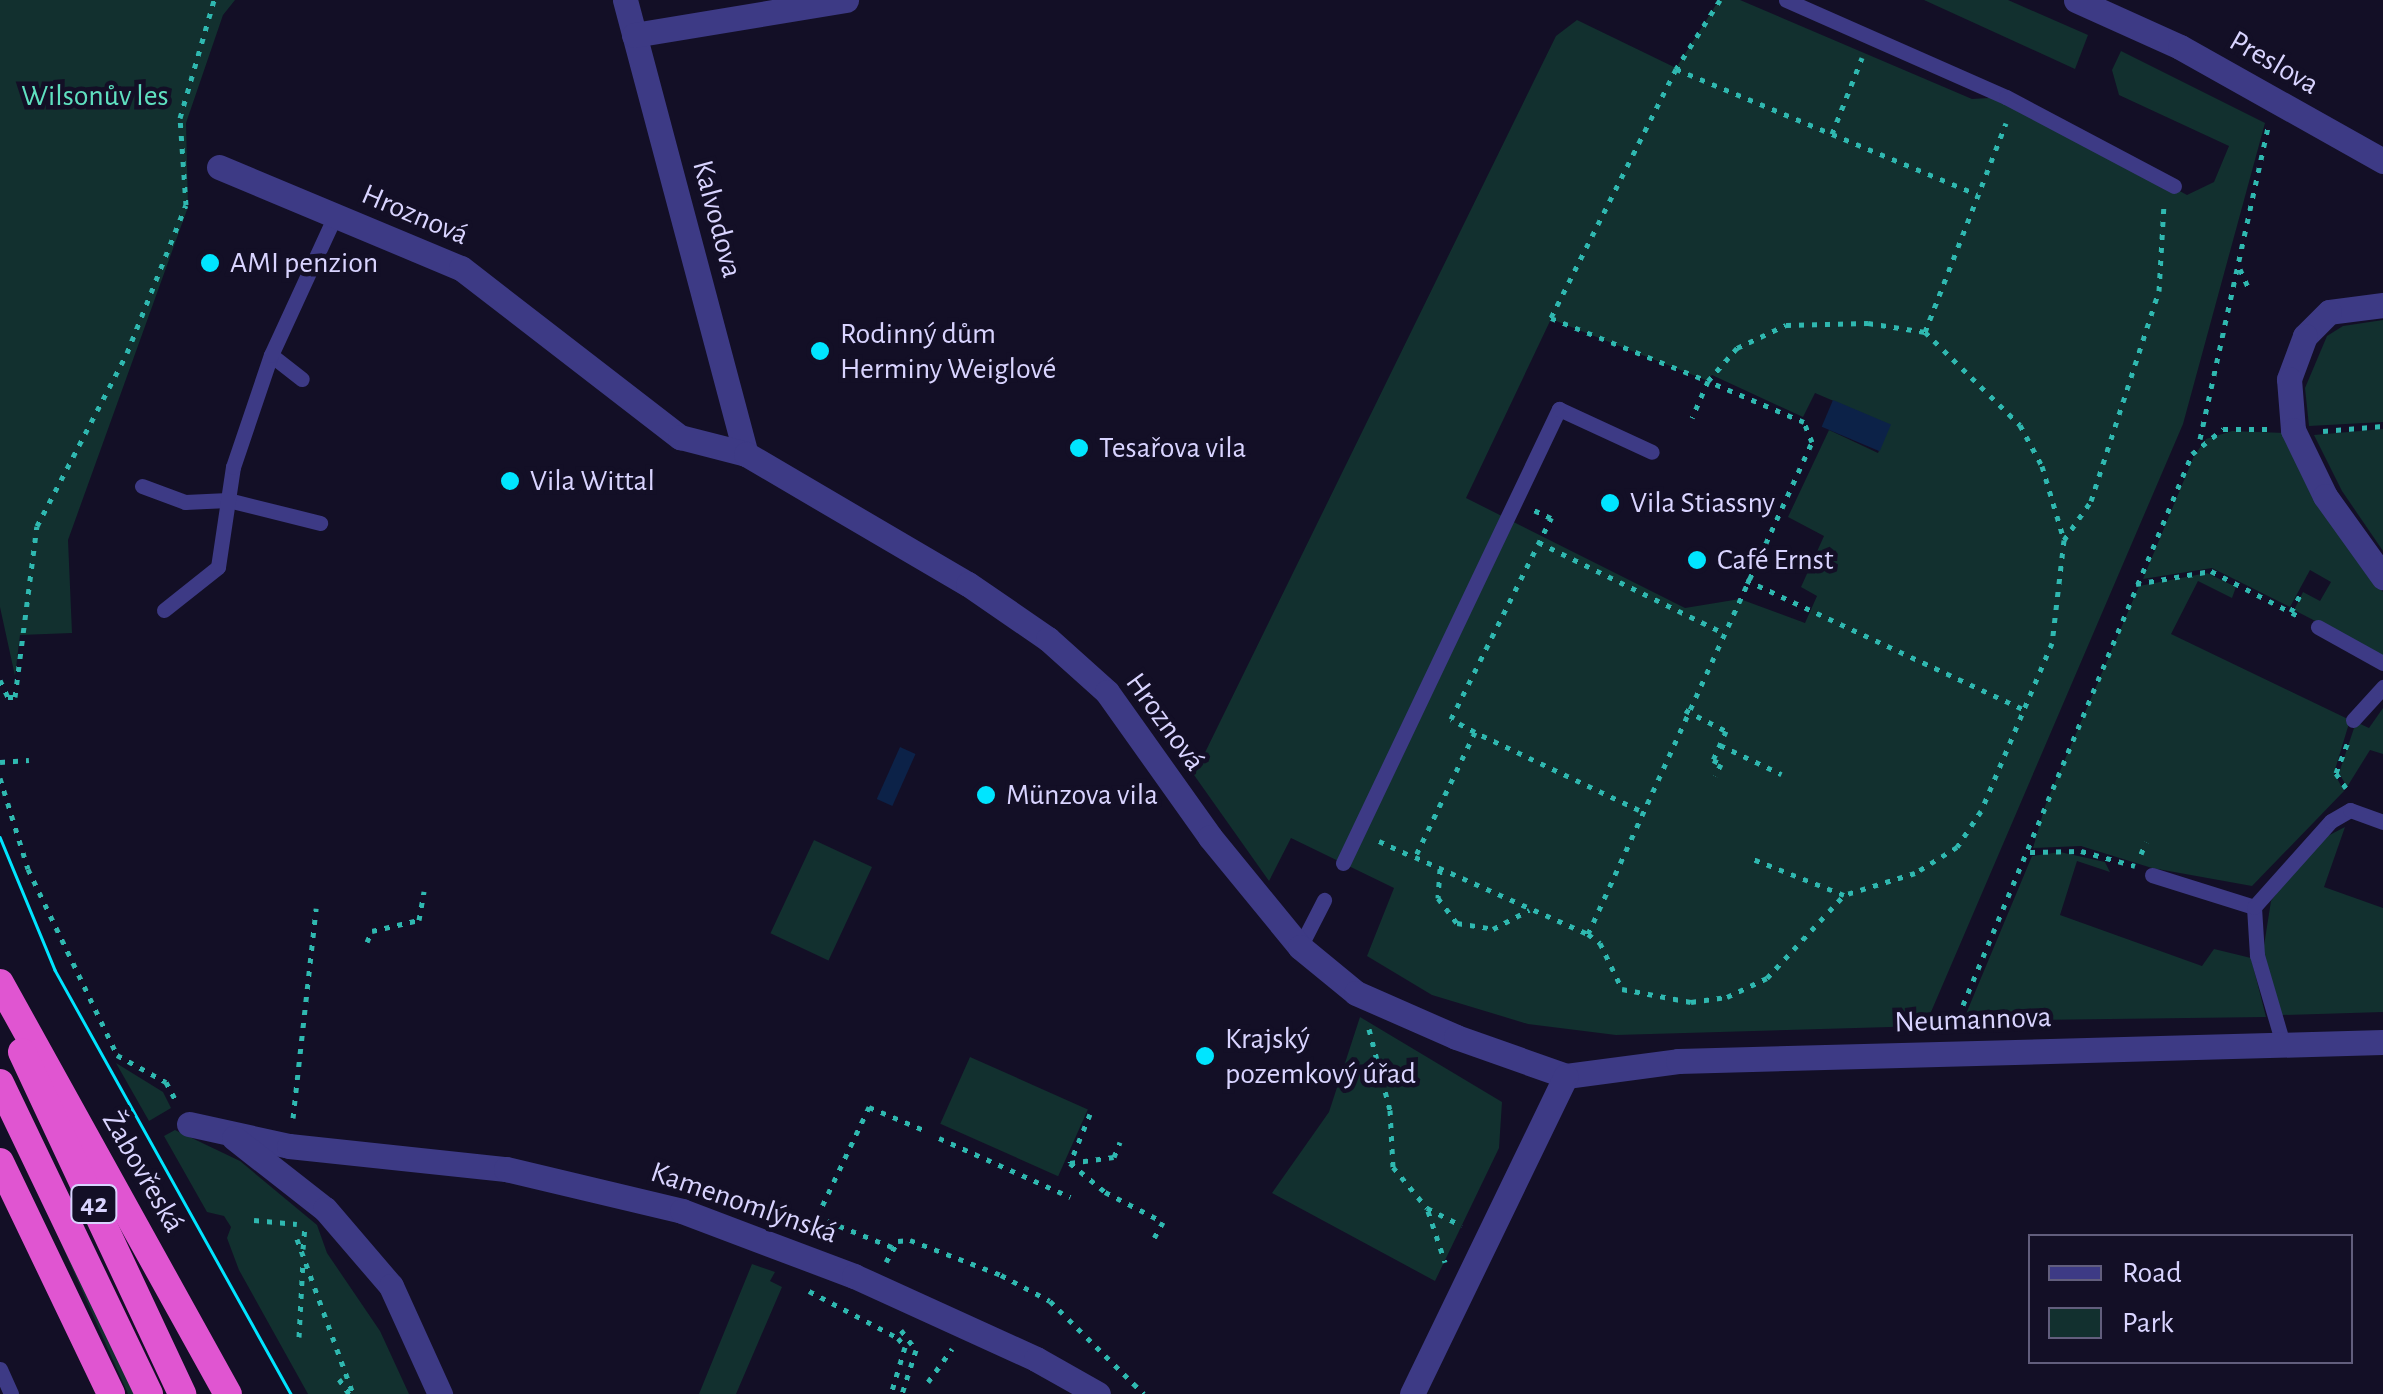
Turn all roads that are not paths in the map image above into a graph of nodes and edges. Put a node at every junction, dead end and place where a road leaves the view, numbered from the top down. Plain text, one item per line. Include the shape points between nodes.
1 (626, 0) edge
2 (846, 0) edge
3 (1786, 0) edge
4 (2076, 0) edge
5 (634, 35) junction
6 (2383, 160) edge
7 (219, 168) dead end
8 (2174, 186) road end
9 (334, 216) junction
10 (2383, 305) edge
11 (272, 355) junction
12 (302, 379) dead end
13 (1652, 452) dead end
14 (746, 454) junction
15 (142, 486) dead end
16 (228, 500) junction
17 (320, 523) dead end
18 (2383, 578) edge
19 (164, 610) dead end
20 (2318, 627) road end
21 (2383, 662) edge
22 (2383, 687) edge
23 (2353, 720) road end
24 (2383, 822) edge
25 (1343, 863) dead end
26 (2152, 876) road end
27 (1324, 900) dead end
28 (2254, 908) junction
29 (1300, 948) junction
30 (0, 983) edge
31 (14, 1012) junction
32 (2383, 1042) edge
33 (2284, 1044) junction
34 (1566, 1076) junction
35 (0, 1082) edge
36 (189, 1124) road end
37 (226, 1132) junction
38 (0, 1162) edge
39 (0, 1369) edge
40 (11, 1394) edge
41 (111, 1394) edge
42 (149, 1394) edge
43 (182, 1394) edge
44 (228, 1394) edge
45 (440, 1394) edge
46 (1098, 1394) edge
47 (1412, 1394) edge

1 - 5 street, Kalvodova
2 - 5 street
3 - 8 lane via 2014,102
4 - 6 street, Preslova via 2180,47
5 - 14 street, Kalvodova
7 - 9 street, Hroznová
9 - 11 lane, Hroznová
9 - 14 street, Hroznová via 462,268 680,436
10 - 18 street via 2329,312 2305,336 2289,379 2293,430 2325,496
11 - 12 lane
11 - 16 lane, Hroznová
13 - 25 lane via 1559,409
14 - 29 street, Hroznová via 968,584 1048,639 1107,692 1210,837
15 - 16 lane via 185,502
16 - 17 lane
16 - 19 lane, Hroznová via 218,567
20 - 21 lane
22 - 23 lane
24 - 28 lane via 2350,810 2331,821
26 - 28 lane
27 - 29 lane
28 - 33 lane via 2257,955
29 - 34 street, Hroznová via 1356,993
30 - 31 highway, Žabovřeská / 42
31 - 43 highway, 42 via 26,1070
31 - 44 highway, Žabovřeská / 42
32 - 33 street, Neumannova
33 - 34 street, Neumannova via 1678,1061
34 - 47 street
35 - 42 highway, 42
36 - 37 street
37 - 45 street via 391,1286
37 - 46 street, Kamenomlýnská via 290,1146 506,1169 682,1210 854,1276 1036,1358
38 - 41 highway, 42
39 - 40 lane

